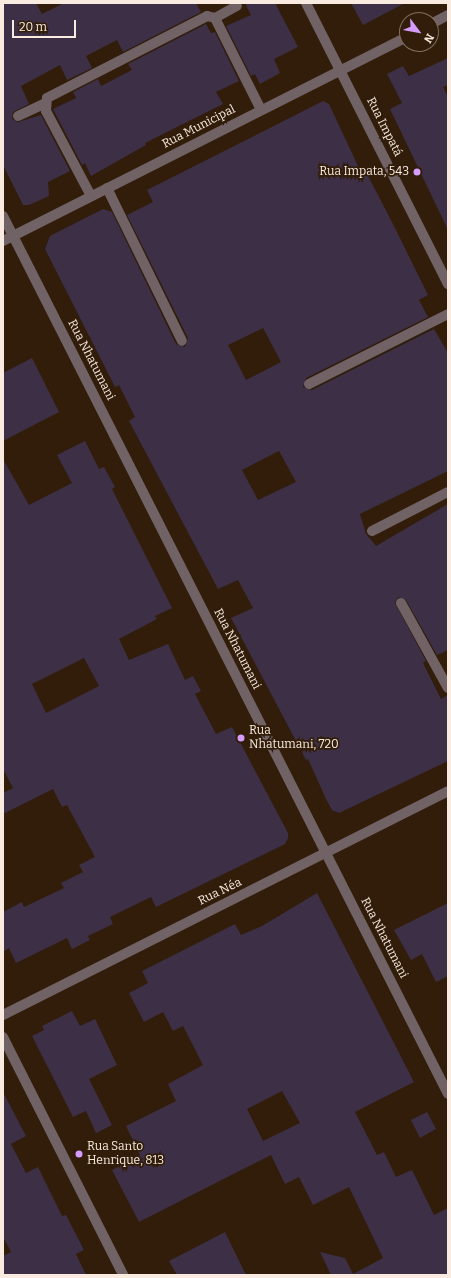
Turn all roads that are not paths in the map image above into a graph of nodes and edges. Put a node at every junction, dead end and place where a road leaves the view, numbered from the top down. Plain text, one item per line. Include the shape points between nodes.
1 (306, 3) edge
2 (237, 6) dead end
3 (448, 15) edge
4 (215, 18) junction
5 (439, 20) edge
6 (399, 41) edge
7 (340, 70) junction
8 (46, 103) junction
9 (261, 110) junction
10 (18, 116) dead end
11 (107, 188) junction
12 (91, 196) junction
13 (3, 216) edge
14 (13, 236) junction
15 (3, 241) edge
16 (448, 284) edge
17 (448, 314) edge
18 (182, 341) dead end
19 (309, 384) dead end
20 (448, 492) edge
21 (372, 531) dead end
22 (401, 603) dead end
23 (448, 688) edge
24 (448, 791) edge
25 (327, 854) junction
26 (3, 1015) edge
27 (3, 1037) edge
28 (448, 1094) edge
29 (123, 1275) edge

1 - 7 street, Rua Impatá
2 - 4 street
3 - 5 street
4 - 8 street via 207,16 47,98
4 - 9 street
6 - 7 street, Rua Municipal
7 - 9 street, Rua Municipal
7 - 16 street, Rua Impatá
8 - 10 street
8 - 12 street via 46,111
9 - 11 street, Rua Municipal
11 - 12 street, Rua Municipal
11 - 18 street
12 - 14 street, Rua Municipal
13 - 14 street, Rua Nhatumani
14 - 15 street, Rua Municipal
14 - 25 street, Rua Nhatumani
17 - 19 street
20 - 21 street
22 - 23 street
24 - 25 street, Rua Néa
25 - 26 street, Rua Néa
25 - 28 street, Rua Nhatumani
27 - 29 street

